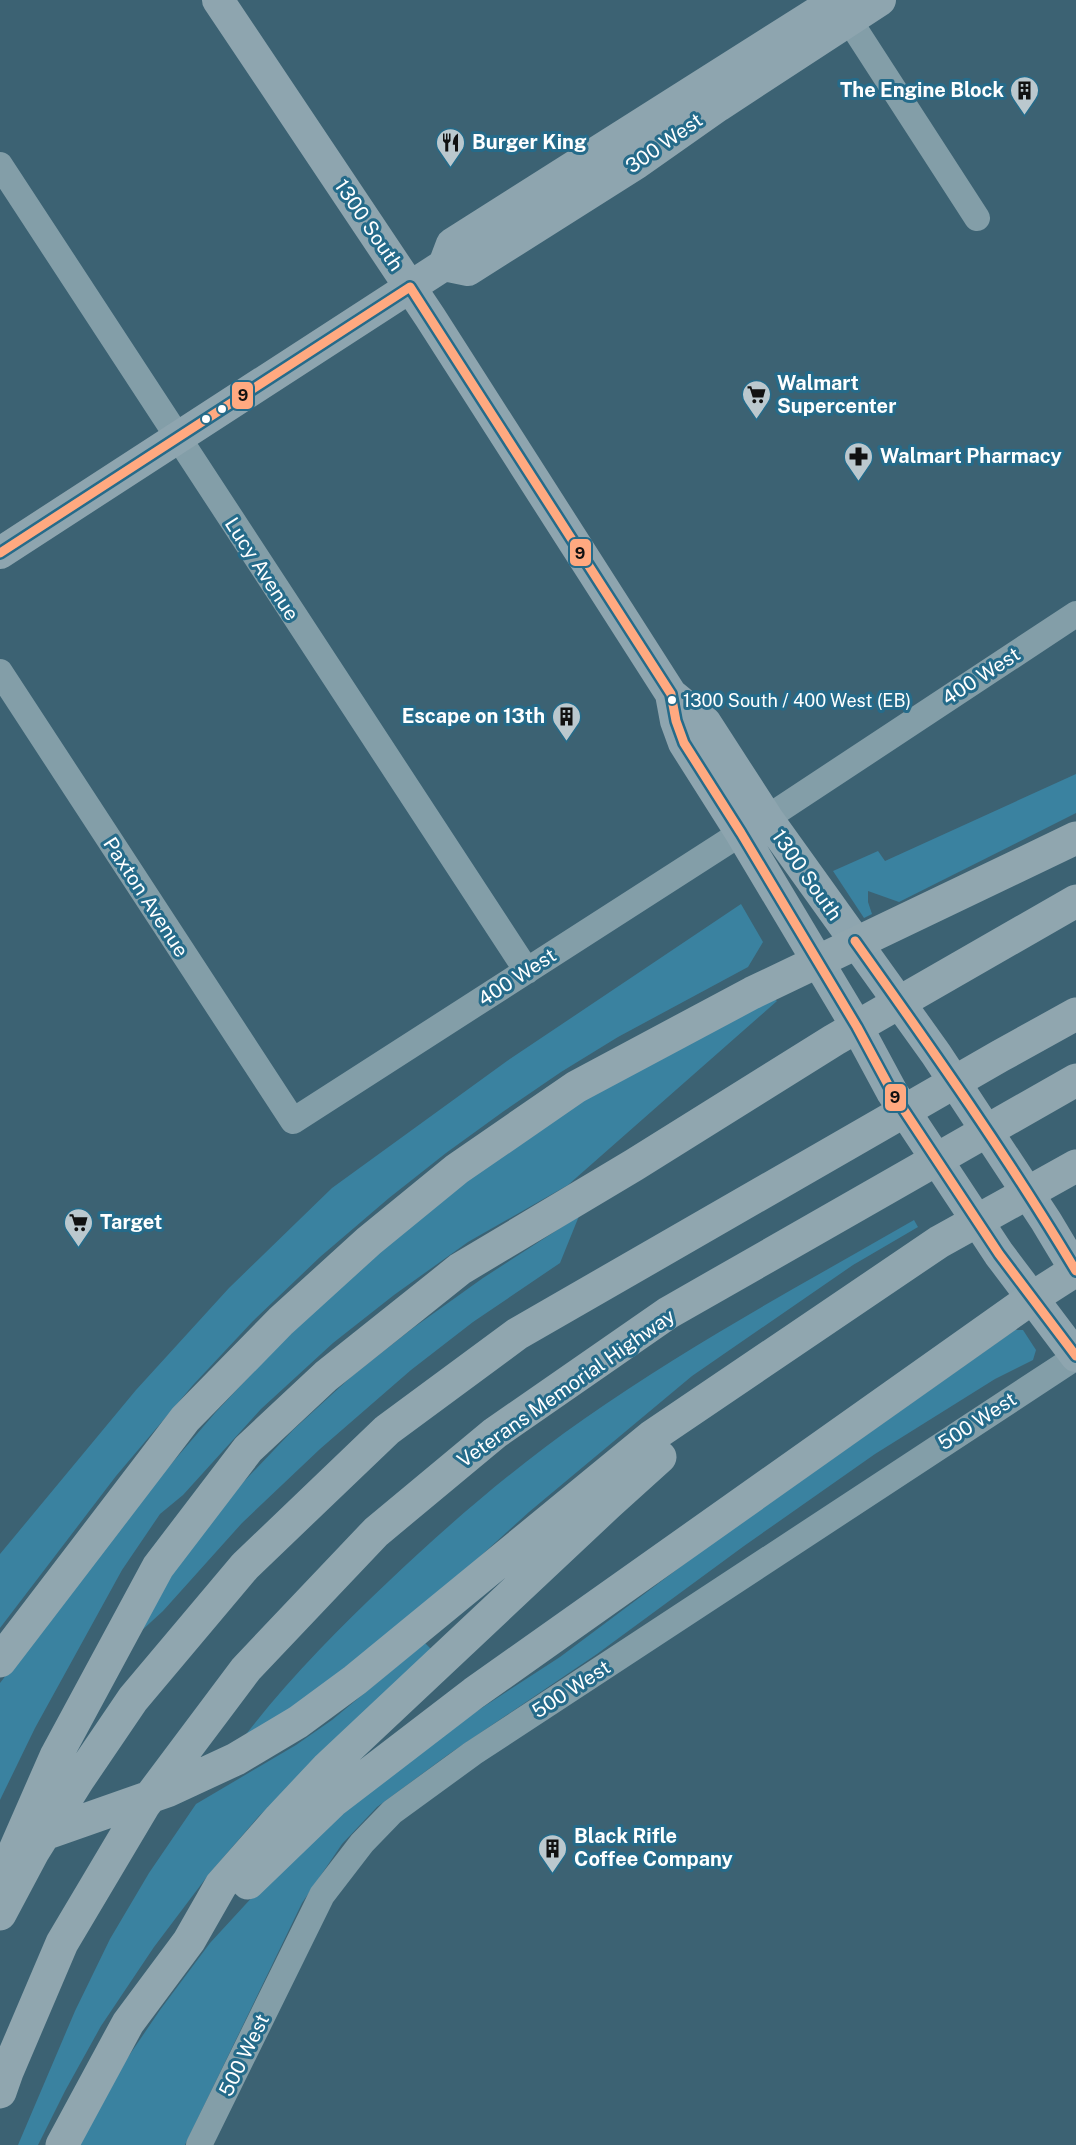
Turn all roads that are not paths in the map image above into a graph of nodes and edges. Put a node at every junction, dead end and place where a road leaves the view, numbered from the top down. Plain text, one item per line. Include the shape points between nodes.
1 (218, 0) edge
2 (880, 0) edge
3 (843, 10) edge
4 (0, 165) edge
5 (977, 218) dead end
6 (410, 287) junction
7 (178, 438) junction
8 (0, 553) edge
9 (1076, 614) edge
10 (0, 672) edge
11 (754, 825) junction
12 (1076, 838) edge
13 (1076, 901) edge
14 (526, 971) junction
15 (899, 1003) junction
16 (1076, 1014) edge
17 (857, 1027) junction
18 (1076, 1080) edge
19 (293, 1121) joint
20 (1073, 1168) edge
21 (1076, 1271) edge
22 (1032, 1298) junction
23 (814, 1325) junction
24 (1076, 1356) edge
25 (0, 1661) edge
26 (0, 1849) edge
27 (0, 1884) edge
28 (0, 1914) edge
29 (189, 1941) junction
30 (0, 2092) edge
31 (62, 2145) edge
32 (199, 2145) edge

1 - 6 main road, 1300 South
2 - 3 main road, 300 West
3 - 5 street
3 - 6 main road, 300 West via 637,163 468,270 444,265
4 - 7 street, Lucy Avenue
6 - 7 main road, 300 West
6 - 11 main road, 1300 South via 674,708 694,729
7 - 8 main road, 300 West
7 - 14 street, Lucy Avenue
9 - 11 street, 400 West
10 - 19 street, Paxton Avenue
11 - 14 street, 400 West
11 - 15 main road, 1300 South
11 - 17 main road, 1300 South
12 - 25 highway via 752,993 576,1088 457,1169 369,1241 185,1419
13 - 15 highway
14 - 19 street, 400 West
15 - 17 highway
15 - 21 main road, 1300 South via 943,1064
16 - 28 highway via 517,1334 387,1430 245,1566 133,1700 44,1834
17 - 22 main road, 1300 South via 892,1092
17 - 27 highway via 460,1269 326,1376 248,1449 158,1567 56,1756
18 - 30 highway, Veterans Memorial Highway via 668,1313 495,1433 376,1532 246,1669 144,1805 62,1943
20 - 23 highway via 939,1242
21 - 22 highway
22 - 24 main road, 1300 South
22 - 29 highway via 474,1692 332,1803
23 - 26 highway via 651,1437 364,1673 298,1722 236,1759 167,1791
23 - 29 highway via 770,1369 709,1415 608,1504 327,1768 220,1885
24 - 32 street, 500 West via 473,1754 392,1812 322,1895
29 - 31 highway via 128,2023

